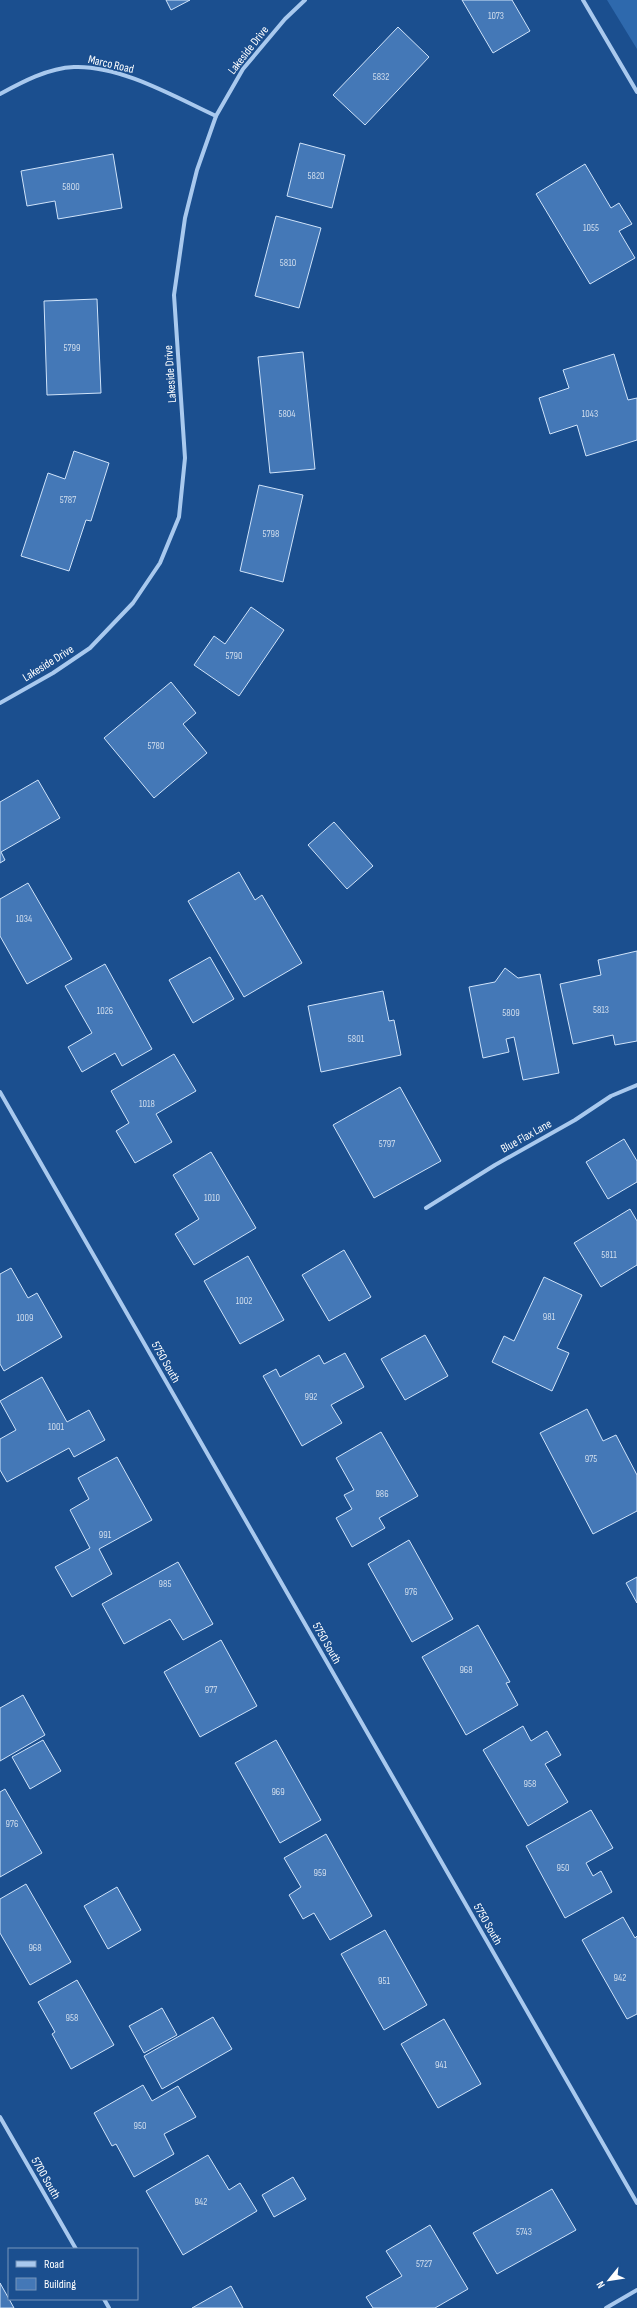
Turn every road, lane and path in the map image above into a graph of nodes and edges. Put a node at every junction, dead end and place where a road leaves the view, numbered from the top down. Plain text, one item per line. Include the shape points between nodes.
1 (305, 0) edge
2 (583, 0) edge
3 (637, 92) edge
4 (0, 94) edge
5 (216, 116) junction
6 (0, 703) edge
7 (637, 1085) edge
8 (0, 1092) edge
9 (426, 1208) dead end
10 (0, 2117) edge
11 (637, 2203) edge
12 (75, 2248) edge
13 (637, 2290) edge
14 (606, 2308) edge

1 - 5 street, Lakeside Drive via 285,19 243,69
2 - 3 street
4 - 5 street, Marco Road via 47,72 74,67 105,71 139,81
5 - 6 street, Lakeside Drive via 197,170 185,218 174,296 185,458 179,517 160,562 133,604 90,648 53,673
7 - 9 street, Blue Flax Lane via 611,1096 576,1120 495,1165
8 - 11 street, 5750 South
10 - 12 street, 5700 South
13 - 14 street

